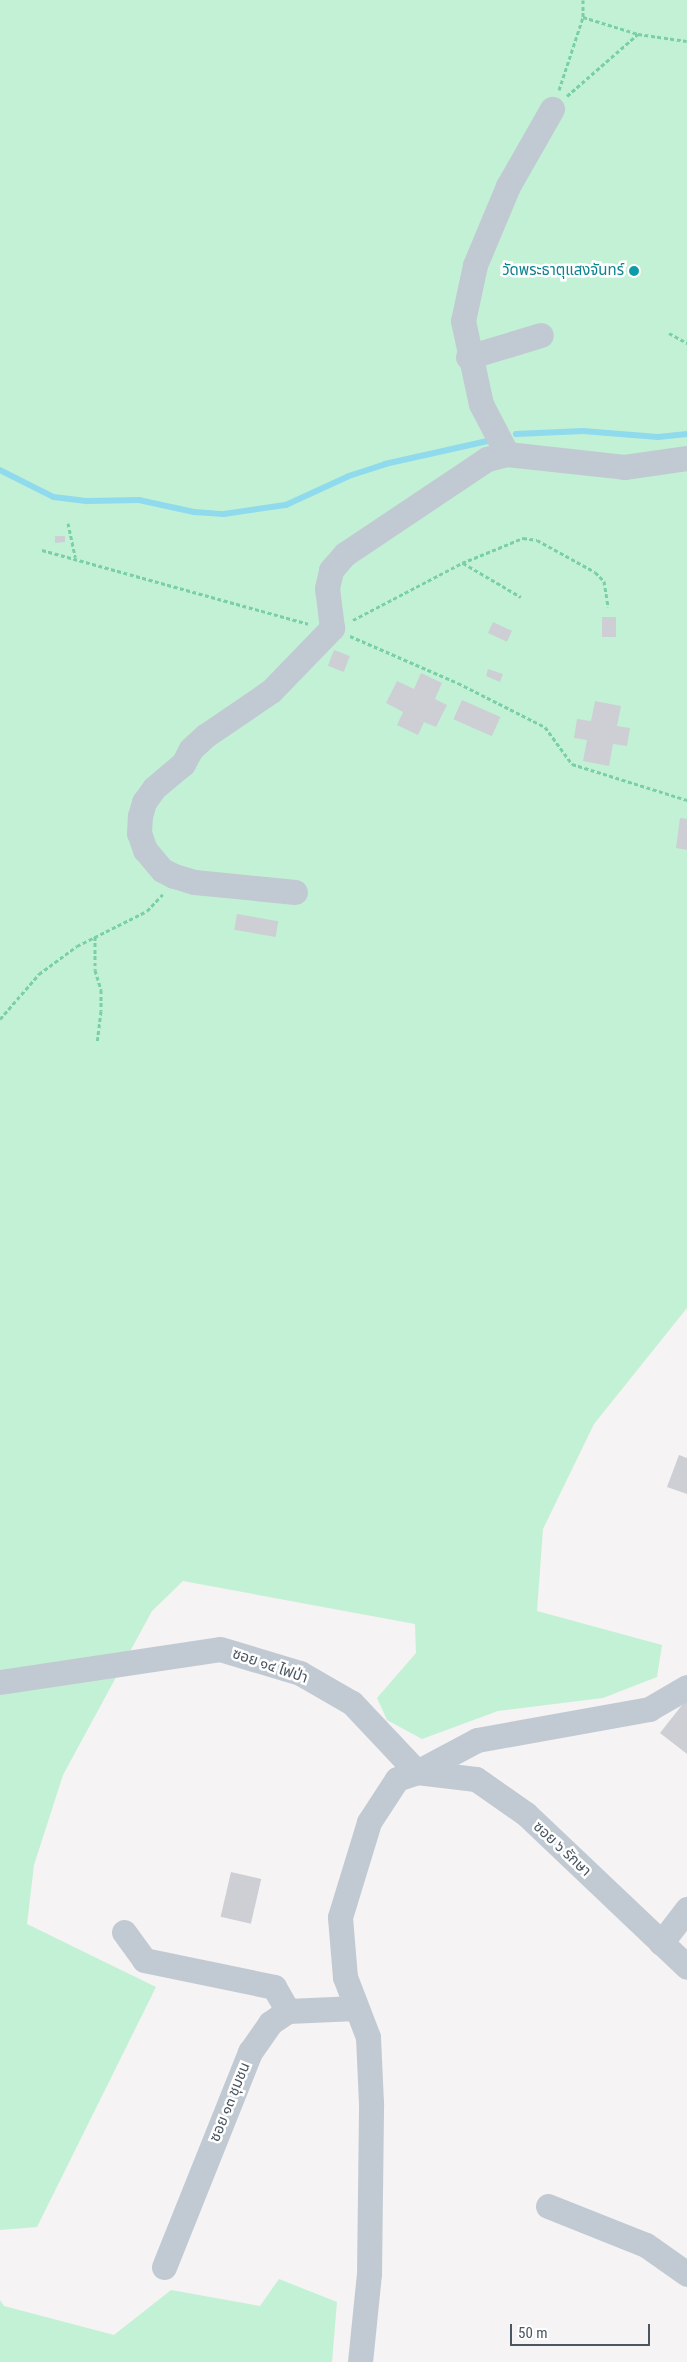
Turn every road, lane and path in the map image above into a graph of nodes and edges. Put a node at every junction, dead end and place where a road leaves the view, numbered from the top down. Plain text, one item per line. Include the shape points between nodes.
1 (583, 0) edge
2 (583, 17) junction
3 (638, 34) junction
4 (687, 41) edge
5 (552, 109) junction
6 (669, 332) dead end
7 (540, 335) dead end
8 (687, 343) edge
9 (468, 357) junction
10 (507, 454) junction
11 (687, 458) edge
12 (68, 523) dead end
13 (42, 550) dead end
14 (75, 556) junction
15 (462, 563) junction
16 (521, 598) dead end
17 (608, 608) dead end
18 (332, 628) junction
19 (687, 800) edge
20 (174, 876) junction
21 (295, 892) dead end
22 (95, 936) junction
23 (0, 1019) edge
24 (97, 1043) dead end
25 (0, 1682) edge
26 (687, 1687) edge
27 (417, 1772) junction
28 (687, 1909) edge
29 (124, 1932) dead end
30 (662, 1943) junction
31 (687, 1967) edge
32 (356, 2008) junction
33 (288, 2011) junction
34 (548, 2206) dead end
35 (164, 2267) dead end
36 (687, 2274) edge
37 (360, 2362) edge

1 - 2 path
2 - 3 path
2 - 5 path
3 - 4 path
3 - 5 path
5 - 9 street via 508,186 476,265 462,321
6 - 8 path
7 - 9 street
9 - 10 street via 481,404
10 - 11 street via 624,467
10 - 18 street via 487,459 345,554 331,570 327,588
12 - 14 path
13 - 14 path
14 - 18 path via 278,617
15 - 16 path
15 - 17 path via 509,542 523,538 537,540 595,572 604,581
15 - 18 path via 358,618
18 - 19 path via 458,683 545,727 572,764
18 - 20 street via 270,691 205,736 191,749 183,764 154,788 144,802 139,833 145,850 162,870
20 - 21 street via 194,882
20 - 22 path via 147,911
22 - 23 path via 39,974
22 - 24 path via 95,970 101,990
25 - 27 street, ซอย ๑๔ ไฟป่า via 220,1649 300,1673 352,1703
26 - 27 street via 648,1709 477,1740
27 - 30 street, ซอย ๖ รักษา via 476,1779 526,1814
27 - 32 street via 397,1779 369,1822 340,1917 345,1977
28 - 30 street
29 - 33 street via 144,1960 274,1987
30 - 31 street, ซอย ๖ รักษา
32 - 33 street
32 - 37 street via 368,2037 371,2102 368,2274
33 - 35 street, ซอย ๑๓ ชุมชน via 270,2023 250,2052
34 - 36 street via 646,2245

